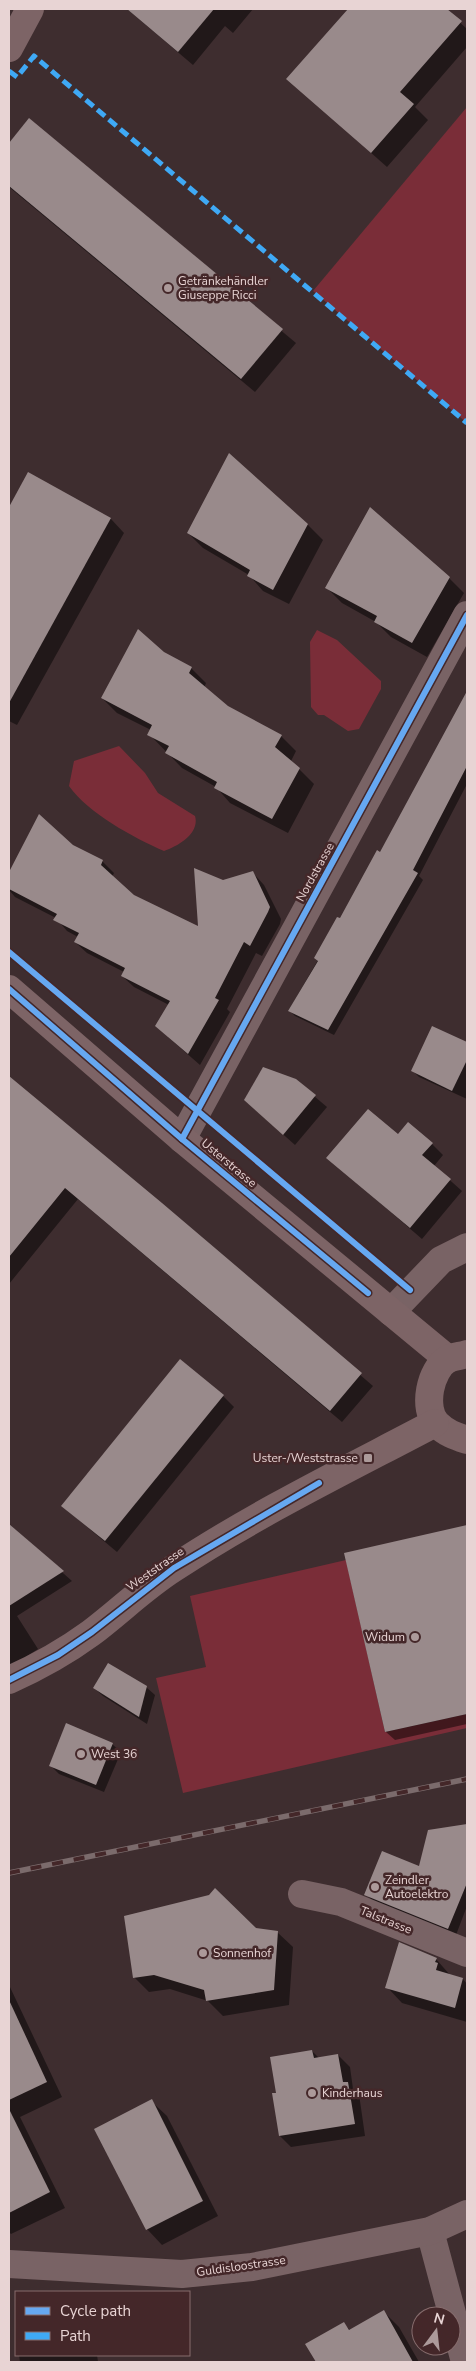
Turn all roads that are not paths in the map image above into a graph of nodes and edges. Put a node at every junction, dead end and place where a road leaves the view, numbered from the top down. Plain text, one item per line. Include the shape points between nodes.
1 (30, 9) edge
2 (9, 48) edge
3 (467, 615) edge
4 (9, 990) edge
5 (182, 1139) junction
6 (467, 1247) edge
7 (391, 1312) junction
8 (458, 1356) edge
9 (435, 1423) junction
10 (467, 1440) edge
11 (9, 1680) edge
12 (302, 1894) dead end
13 (467, 1953) edge
14 (467, 2214) edge
15 (430, 2231) junction
16 (9, 2264) edge
17 (465, 2362) edge

1 - 2 main road
3 - 5 street, Nordstrasse
4 - 5 main road, Usterstrasse
5 - 7 main road, Usterstrasse
6 - 7 street via 441,1260
7 - 8 main road, Usterstrasse
8 - 9 main road via 436,1371 430,1386 429,1404
9 - 10 main road via 449,1434
9 - 11 main road, Weststrasse via 214,1543 174,1568 58,1655
12 - 13 street, Talstrasse via 341,1902
14 - 15 street, Guldisloostrasse
15 - 16 street, Guldisloostrasse via 252,2267 182,2274
15 - 17 street

